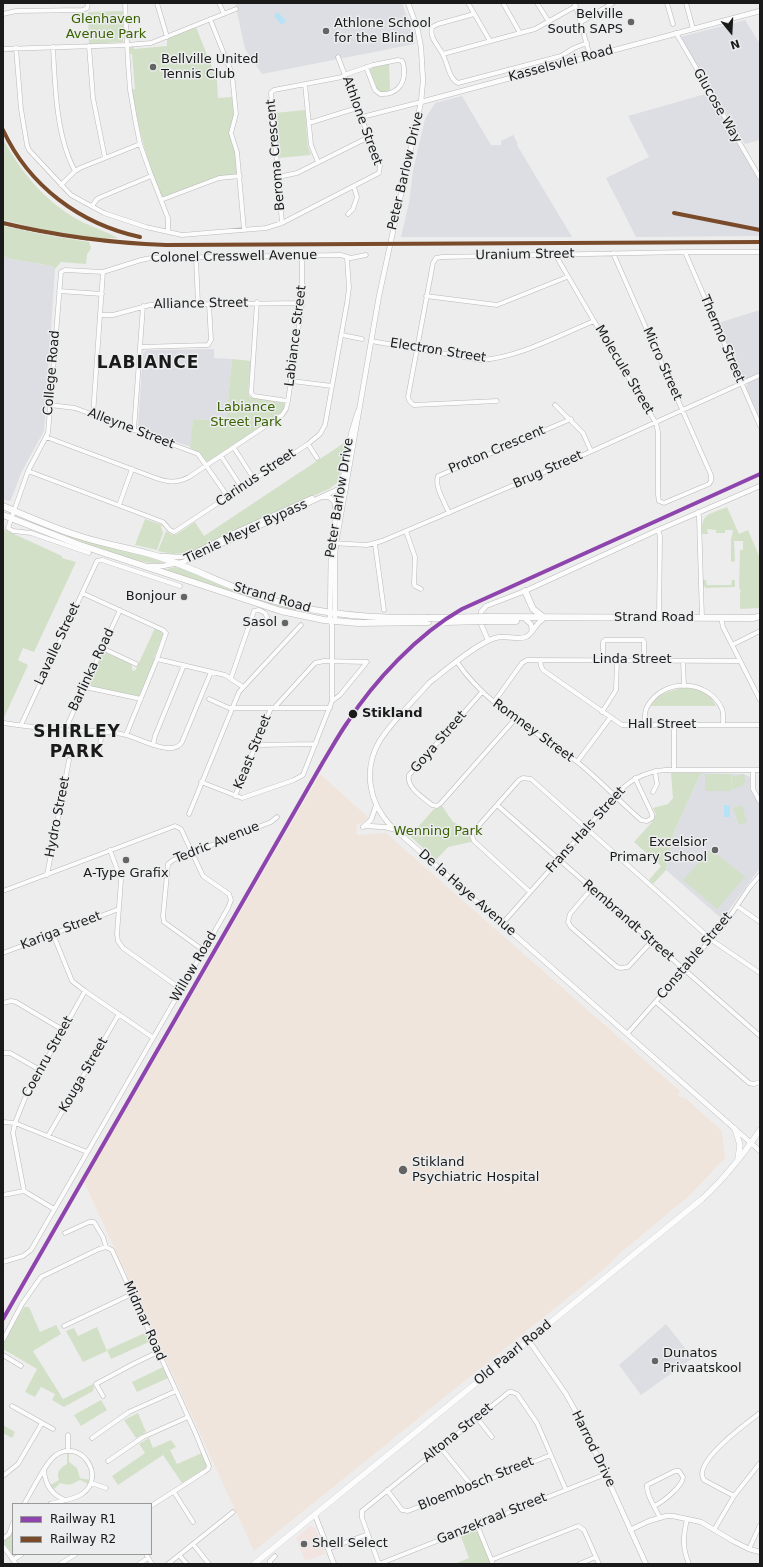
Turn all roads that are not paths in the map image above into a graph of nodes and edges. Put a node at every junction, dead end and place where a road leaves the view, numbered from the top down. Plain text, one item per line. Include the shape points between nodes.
1 (88, 3) edge
2 (125, 3) edge
3 (157, 3) edge
4 (219, 3) edge
5 (408, 3) edge
6 (468, 3) edge
7 (503, 3) edge
8 (537, 3) edge
9 (613, 3) edge
10 (667, 3) edge
11 (686, 3) edge
12 (575, 5) edge
13 (236, 9) dead end
14 (760, 11) edge
15 (3, 14) edge
16 (224, 14) junction
17 (474, 14) junction
18 (210, 20) junction
19 (549, 22) junction
20 (581, 22) junction
21 (673, 24) dead end
22 (693, 29) junction
23 (520, 33) junction
24 (676, 33) junction
25 (167, 37) junction
26 (490, 41) junction
27 (587, 43) junction
28 (127, 45) junction
29 (89, 46) junction
30 (53, 47) junction
31 (16, 48) junction
32 (3, 49) edge
33 (443, 54) junction
34 (590, 56) junction
35 (338, 57) dead end
36 (366, 67) junction
37 (345, 75) junction
38 (305, 84) junction
39 (421, 102) junction
40 (357, 108) junction
41 (362, 118) junction
42 (309, 123) junction
43 (369, 137) junction
44 (140, 144) junction
45 (105, 158) junction
46 (318, 162) junction
47 (75, 171) junction
48 (151, 176) junction
49 (240, 176) junction
50 (278, 177) junction
51 (760, 178) edge
52 (61, 185) junction
53 (354, 187) junction
54 (161, 200) junction
55 (92, 206) junction
56 (348, 214) dead end
57 (282, 223) junction
58 (244, 230) junction
59 (168, 232) junction
60 (685, 252) junction
61 (760, 252) edge
62 (613, 253) junction
63 (556, 254) junction
64 (366, 255) dead end
65 (302, 256) junction
66 (196, 258) junction
67 (347, 258) junction
68 (103, 272) junction
69 (567, 277) junction
70 (59, 291) junction
71 (102, 294) junction
72 (426, 296) junction
73 (257, 302) junction
74 (302, 303) junction
75 (198, 304) junction
76 (210, 304) junction
77 (143, 306) junction
78 (100, 315) junction
79 (594, 321) junction
80 (342, 335) junction
81 (362, 339) dead end
82 (371, 340) junction
83 (140, 348) junction
84 (417, 349) junction
85 (760, 375) edge
86 (292, 381) junction
87 (741, 384) junction
88 (332, 386) junction
89 (288, 401) junction
90 (497, 402) dead end
91 (50, 405) junction
92 (555, 405) dead end
93 (682, 410) junction
94 (93, 415) junction
95 (571, 420) junction
96 (656, 423) junction
97 (760, 426) edge
98 (134, 430) junction
99 (46, 436) junction
100 (308, 444) junction
101 (234, 448) junction
102 (591, 451) junction
103 (221, 456) junction
104 (317, 458) dead end
105 (207, 465) junction
106 (132, 469) junction
107 (28, 472) junction
108 (254, 479) junction
109 (760, 486) edge
110 (344, 487) junction
111 (242, 488) junction
112 (658, 495) joint
113 (228, 497) junction
114 (317, 499) junction
115 (119, 505) junction
116 (3, 506) edge
117 (14, 511) junction
118 (698, 512) junction
119 (449, 513) junction
120 (3, 515) edge
121 (12, 518) junction
122 (335, 518) junction
123 (658, 530) junction
124 (406, 531) junction
125 (333, 543) junction
126 (375, 544) junction
127 (89, 553) dead end
128 (153, 555) junction
129 (177, 563) junction
130 (144, 566) junction
131 (180, 586) dead end
132 (421, 589) dead end
133 (525, 591) junction
134 (82, 592) junction
135 (529, 601) junction
136 (120, 610) junction
137 (384, 610) dead end
138 (332, 613) junction
139 (525, 618) junction
140 (542, 618) junction
141 (659, 618) junction
142 (702, 618) junction
143 (721, 618) junction
144 (758, 618) edge
145 (428, 620) junction
146 (332, 622) junction
147 (265, 624) dead end
148 (300, 625) dead end
149 (532, 631) junction
150 (760, 631) edge
151 (488, 640) junction
152 (732, 645) junction
153 (102, 648) junction
154 (158, 659) junction
155 (540, 660) junction
156 (603, 660) junction
157 (618, 660) junction
158 (644, 660) junction
159 (684, 660) junction
160 (332, 661) junction
161 (740, 661) junction
162 (457, 662) junction
163 (136, 664) dead end
164 (184, 665) junction
165 (211, 672) junction
166 (231, 678) junction
167 (684, 686) junction
168 (84, 687) junction
169 (243, 687) junction
170 (482, 692) junction
171 (141, 699) junction
172 (208, 699) dead end
173 (760, 700) edge
174 (332, 701) junction
175 (494, 702) junction
176 (232, 708) junction
177 (272, 708) junction
178 (330, 708) junction
179 (602, 712) junction
180 (516, 718) junction
181 (610, 718) junction
182 (4, 723) edge
183 (20, 725) junction
184 (645, 725) junction
185 (674, 725) junction
186 (723, 725) junction
187 (760, 725) edge
188 (65, 730) junction
189 (102, 732) junction
190 (126, 735) junction
191 (316, 744) junction
192 (153, 745) junction
193 (256, 745) junction
194 (100, 751) dead end
195 (69, 760) dead end
196 (577, 762) junction
197 (674, 770) junction
198 (753, 770) junction
199 (760, 770) edge
200 (655, 771) junction
201 (635, 778) junction
202 (201, 782) junction
203 (653, 792) dead end
204 (235, 796) junction
205 (614, 796) junction
206 (760, 802) edge
207 (497, 805) junction
208 (376, 806) junction
209 (189, 814) dead end
210 (276, 817) dead end
211 (587, 828) junction
212 (395, 830) junction
213 (110, 850) junction
214 (192, 852) junction
215 (559, 860) junction
216 (47, 875) junction
217 (760, 875) edge
218 (592, 888) junction
219 (3, 892) edge
220 (530, 892) junction
221 (737, 906) junction
222 (119, 909) junction
223 (760, 922) edge
224 (502, 924) junction
225 (53, 934) junction
226 (712, 938) junction
227 (652, 941) junction
228 (203, 950) junction
229 (3, 953) edge
230 (684, 970) junction
231 (760, 973) edge
232 (181, 989) junction
233 (85, 991) junction
234 (656, 1002) junction
235 (3, 1004) edge
236 (119, 1014) junction
237 (63, 1030) junction
238 (627, 1034) junction
239 (760, 1036) edge
240 (152, 1037) junction
241 (3, 1053) edge
242 (40, 1070) junction
243 (760, 1082) edge
244 (3, 1122) edge
245 (14, 1123) junction
246 (735, 1129) junction
247 (760, 1130) edge
248 (48, 1136) junction
249 (751, 1144) junction
250 (760, 1151) edge
251 (87, 1152) junction
252 (736, 1165) junction
253 (24, 1191) junction
254 (3, 1195) edge
255 (54, 1209) junction
256 (65, 1233) dead end
257 (106, 1248) junction
258 (3, 1262) edge
259 (132, 1294) junction
260 (64, 1326) dead end
261 (3, 1340) edge
262 (529, 1341) junction
263 (158, 1352) junction
264 (3, 1355) edge
265 (21, 1366) dead end
266 (176, 1391) junction
267 (102, 1396) dead end
268 (12, 1406) dead end
269 (760, 1413) edge
270 (188, 1417) junction
271 (477, 1418) junction
272 (42, 1423) junction
273 (53, 1429) dead end
274 (68, 1435) dead end
275 (492, 1437) dead end
276 (92, 1438) dead end
277 (440, 1447) junction
278 (68, 1451) junction
279 (551, 1455) junction
280 (108, 1461) dead end
281 (760, 1463) edge
282 (44, 1470) junction
283 (606, 1474) junction
284 (3, 1476) edge
285 (91, 1483) junction
286 (472, 1486) junction
287 (106, 1488) dead end
288 (387, 1490) junction
289 (566, 1490) junction
290 (174, 1492) junction
291 (734, 1496) junction
292 (65, 1500) junction
293 (25, 1503) edge
294 (54, 1503) edge
295 (152, 1505) edge
296 (654, 1506) junction
297 (233, 1512) dead end
298 (314, 1515) junction
299 (660, 1518) junction
300 (687, 1519) junction
301 (193, 1522) dead end
302 (12, 1525) edge
303 (477, 1525) junction
304 (760, 1525) edge
305 (630, 1530) junction
306 (714, 1530) junction
307 (368, 1534) junction
308 (3, 1539) edge
309 (193, 1544) junction
310 (3, 1546) edge
311 (328, 1549) junction
312 (748, 1549) junction
313 (760, 1552) edge
314 (75, 1555) edge
315 (179, 1555) junction
316 (147, 1556) edge
317 (275, 1556) dead end
318 (596, 1557) junction
319 (14, 1562) edge
320 (492, 1562) edge
321 (62, 1564) edge
322 (139, 1564) edge
323 (152, 1564) edge
324 (168, 1564) edge
325 (187, 1564) edge
326 (209, 1564) edge
327 (254, 1564) edge
328 (270, 1564) edge
329 (334, 1564) edge
330 (379, 1564) edge
331 (579, 1564) edge
332 (599, 1564) edge
333 (646, 1564) edge
334 (689, 1564) edge

1 - 15 street via 84,10 16,11
2 - 28 street
3 - 25 street
4 - 16 street
5 - 39 street, Peter Barlow Drive via 417,27 420,47 423,81
6 - 17 street
7 - 23 street
8 - 19 street
9 - 20 street
10 - 21 street
11 - 22 street
12 - 19 street
12 - 20 street
13 - 16 street
14 - 22 street, Kasselsvlei Road
16 - 18 street
17 - 26 street
17 - 33 street via 432,27 434,40
18 - 25 street
18 - 49 street via 232,72 236,114 231,131 237,150
19 - 23 street
20 - 27 street
22 - 24 street, Kasselsvlei Road
23 - 26 street
24 - 34 street, Kasselsvlei Road
24 - 51 street, Glucose Way
25 - 28 street
26 - 33 street
27 - 33 street via 561,56 460,83 453,79
27 - 34 street
28 - 29 street
28 - 44 street via 130,90
29 - 30 street
29 - 45 street via 93,98
30 - 31 street
30 - 47 street via 54,77 63,136
31 - 32 street
31 - 52 street, Athlone Street via 21,109 28,148
34 - 39 street, Kasselsvlei Road
35 - 37 street, Athlone Street
36 - 36 street, Beroma Crescent via 401,60 404,65 403,83 391,92 380,94 375,90
36 - 37 street, Beroma Crescent
37 - 38 street, Beroma Crescent
37 - 40 street, Athlone Street
38 - 42 street
38 - 50 street, Beroma Crescent via 274,90 270,94
39 - 41 street, Kasselsvlei Road
39 - 82 street, Peter Barlow Drive
40 - 41 street, Athlone Street
40 - 42 street
41 - 43 street, Athlone Street
42 - 46 street via 311,148
43 - 46 street
43 - 53 street, Athlone Street via 380,170 377,175
44 - 45 street
44 - 48 street
45 - 47 street
46 - 50 street via 298,173
47 - 52 street
48 - 54 street
48 - 55 street via 97,199
49 - 54 street via 219,178
49 - 58 street
50 - 57 street, Beroma Crescent
52 - 55 street, Athlone Street via 71,195
53 - 56 street via 358,197
53 - 57 street, Athlone Street
54 - 59 street via 168,218
55 - 59 street, Athlone Street via 104,213
57 - 58 street, Athlone Street via 272,227
58 - 59 street, Athlone Street via 182,235
60 - 61 street, Uranium Street
60 - 62 street, Uranium Street
60 - 87 street, Thermo Street
62 - 63 street, Uranium Street
62 - 93 street, Micro Street
63 - 69 street, Molecule Street
63 - 72 street, Uranium Street via 438,257 433,263
64 - 67 street, Colonel Cresswell Avenue
65 - 66 street, Colonel Cresswell Avenue
65 - 67 street, Colonel Cresswell Avenue via 341,255
65 - 74 street, Labiance Street
66 - 68 street, Colonel Cresswell Avenue via 147,258
66 - 75 street
67 - 80 street, Carinus Street via 348,294
68 - 70 street, College Road via 63,270 60,274
68 - 71 street
69 - 72 street via 497,305
69 - 79 street, Molecule Street
70 - 71 street
70 - 91 street, College Road
71 - 78 street
72 - 84 street, Uranium Street
73 - 74 street, Alliance Street
73 - 76 street, Alliance Street
73 - 89 street via 251,395
74 - 86 street, Labiance Street
75 - 76 street, Alliance Street
75 - 77 street, Alliance Street
76 - 83 street via 211,340 208,345
77 - 78 street, Alliance Street via 113,315
77 - 83 street
78 - 94 street
79 - 84 street, Electron Street via 512,355 491,360
79 - 96 street, Molecule Street
80 - 81 street
80 - 88 street, Carinus Street
82 - 84 street, Electron Street
82 - 110 street, Peter Barlow Drive
83 - 98 street
84 - 90 street, Uranium Street via 408,397 411,404
85 - 87 street, Brug Street
86 - 88 street
86 - 89 street, Labiance Street
87 - 93 street, Brug Street
87 - 97 street, Thermo Street
88 - 100 street, Carinus Street via 323,430
89 - 101 street, Labiance Street via 282,415
91 - 94 street, Alleyne Street via 75,408
91 - 99 street, College Road
92 - 95 street
93 - 96 street, Brug Street
93 - 112 street, Micro Street via 711,475 711,481 667,502 660,502
94 - 98 street, Alleyne Street
95 - 102 street via 583,433
95 - 119 street, Proton Crescent via 438,476 438,486
96 - 102 street, Brug Street
96 - 112 street, Molecule Street
98 - 105 street, Alleyne Street via 198,454
99 - 106 street, Labiance Street
99 - 107 street, College Road
100 - 104 street
100 - 108 street, Carinus Street
101 - 103 street, Labiance Street
101 - 108 street
102 - 119 street, Brug Street
103 - 105 street, Labiance Street
103 - 111 street
105 - 106 street, Labiance Street via 186,479 174,482 165,482
105 - 113 street, Alleyne Street
106 - 115 street
107 - 115 street, Carinus Street
107 - 117 street, College Road
108 - 111 street, Carinus Street
109 - 118 street
110 - 114 street, Tienie Meyer Bypass
110 - 122 street, Peter Barlow Drive
110 - 125 street, Peter Barlow Drive
110 - 128 street, Tienie Meyer Bypass via 249,526 187,556
111 - 113 street, Carinus Street
113 - 115 street, Carinus Street via 174,532 163,522
114 - 122 street via 328,497 333,500
114 - 129 street, Tienie Meyer Bypass
116 - 117 main road, Strand Road
117 - 121 street, College Road
117 - 128 main road, Strand Road via 81,537
118 - 123 street
118 - 142 street
119 - 124 street, Brug Street
120 - 121 main road, Strand Road
121 - 127 street via 8,528 11,530 31,532
121 - 130 main road, Strand Road via 74,543
122 - 125 street, Peter Barlow Drive
123 - 133 street
123 - 141 street
124 - 126 street, Brug Street
124 - 132 street via 415,557 414,584
125 - 126 street, Brug Street
125 - 138 street, Peter Barlow Drive
126 - 137 street
128 - 129 main road, Strand Road
129 - 130 street, Tienie Meyer Bypass
129 - 138 main road, Strand Road via 253,594
130 - 146 main road, Strand Road via 275,610
131 - 134 street, Lavalle Street via 100,559 96,562
133 - 135 main road
133 - 151 street via 486,606 482,610 481,624
134 - 136 street
134 - 183 street, Lavalle Street
135 - 139 main road via 530,610
135 - 140 main road
136 - 153 street, Barlinka Road
136 - 154 street via 165,632
138 - 145 main road, Strand Road
138 - 146 street, Peter Barlow Drive
139 - 140 main road, Strand Road
139 - 145 main road, Strand Road, bridge
139 - 149 street via 531,624
140 - 141 main road, Strand Road
140 - 149 street, De la Haye Avenue
141 - 142 main road, Strand Road
142 - 143 main road, Strand Road
143 - 144 main road, Strand Road
143 - 152 street
145 - 146 main road, Strand Road via 374,624
146 - 160 street
147 - 166 street via 265,613 254,611
148 - 169 street
149 - 151 street, De la Haye Avenue via 527,637 503,636
150 - 152 street
151 - 162 street, De la Haye Avenue
152 - 161 street
153 - 163 street
153 - 168 street, Barlinka Road
154 - 164 street
154 - 171 street
155 - 156 street, Linda Street
155 - 175 street, Linda Street via 525,661
155 - 179 street, Hall Street via 543,670
156 - 157 street, Linda Street
156 - 158 street via 605,640 643,640
157 - 158 street, Linda Street
157 - 179 street via 616,690
158 - 159 street, Linda Street
159 - 161 street, Linda Street
159 - 167 street
160 - 174 street
160 - 174 street, Keast Street via 367,662
160 - 177 street, Keast Street via 315,663
161 - 173 street
162 - 170 street, Romney Street
162 - 208 street, De la Haye Avenue via 429,683 377,745 370,775 371,791
164 - 165 street
164 - 192 street
165 - 166 street
165 - 192 street via 181,745 175,748
166 - 169 street
167 - 184 street via 656,694 646,709
167 - 186 street via 702,689 711,694 722,709
168 - 171 street
168 - 188 street, Barlinka Road
169 - 176 street
170 - 175 street, Romney Street
170 - 180 street, Goya Street via 409,776 410,785 432,805 441,803
171 - 190 street
172 - 176 street
174 - 178 street
175 - 180 street, Romney Street
176 - 177 street
176 - 202 street
177 - 178 street
177 - 193 street, Keast Street
178 - 191 street
179 - 181 street, Hall Street
180 - 196 street, Romney Street
181 - 184 street, Hall Street via 622,725
181 - 196 street
182 - 183 street
183 - 188 street
184 - 185 street, Hall Street
185 - 186 street, Hall Street
185 - 197 street
186 - 187 street, Hall Street
188 - 189 street
189 - 190 street
189 - 194 street
190 - 192 street
191 - 193 street
191 - 204 street via 302,776 245,798
193 - 204 street, Keast Street
195 - 216 street, Hydro Street
196 - 205 street, Romney Street
197 - 198 street, Frans Hals Street
197 - 200 street, Frans Hals Street
198 - 199 street, Frans Hals Street
198 - 206 street via 753,789
200 - 201 street, Frans Hals Street
200 - 203 street via 657,784
201 - 205 street, Frans Hals Street
201 - 205 street, Romney Street via 652,814 650,820 641,820
202 - 204 street
202 - 209 street
205 - 211 street, Frans Hals Street
207 - 211 street via 519,780 530,779
207 - 215 street, Rembrandt Street
207 - 220 street via 473,832 472,838
208 - 212 street, De la Haye Avenue
208 - 212 street via 372,820 364,827 385,827
210 - 214 street, Tedric Avenue via 271,822
211 - 215 street, Frans Hals Street
211 - 226 street
212 - 224 street, De la Haye Avenue
213 - 214 street, Willow Road via 176,826 181,829
213 - 216 street, Willow Road
213 - 222 street via 121,880
214 - 228 street, Willow Road via 204,876 229,894 231,900
214 - 228 street, Tedric Avenue via 168,864 162,918 164,923
215 - 218 street, Rembrandt Street
215 - 220 street, Frans Hals Street
216 - 219 street, Willow Road
217 - 221 street, Constable Street
218 - 227 street, Rembrandt Street
218 - 227 street via 570,914 568,922 571,927 621,968 628,967
220 - 224 street, Frans Hals Street
221 - 223 street
221 - 226 street, Constable Street
222 - 225 street, Kariga Street
222 - 232 street via 117,937 122,947
224 - 238 street, De la Haye Avenue
225 - 229 street, Kariga Street
225 - 233 street via 70,978
226 - 230 street, Constable Street
226 - 231 street
227 - 230 street, Rembrandt Street
228 - 232 street, Willow Road
230 - 234 street, Constable Street
230 - 239 street, Rembrandt Street
232 - 240 street, Willow Road
233 - 236 street
233 - 237 street, Coenru Street
234 - 238 street, Constable Street
234 - 243 street via 749,1083
235 - 237 street via 16,1002
236 - 240 street
236 - 248 street, Kouga Street
237 - 242 street, Coenru Street
238 - 246 street, De la Haye Avenue
240 - 251 street, Willow Road
241 - 242 street via 10,1053
242 - 245 street, Coenru Street
244 - 245 street
245 - 248 street
245 - 253 street via 13,1133
246 - 249 street, De la Haye Avenue
246 - 252 main road via 740,1149
247 - 249 main road, Old Paarl Road
248 - 251 street
249 - 250 street, De la Haye Avenue
249 - 252 main road, Old Paarl Road
251 - 255 street, Willow Road
252 - 262 main road, Old Paarl Road via 702,1199
253 - 254 street
253 - 255 street
255 - 258 street, Willow Road via 29,1252
256 - 257 street, Midmar Road via 94,1222
257 - 259 street, Midmar Road via 112,1251
257 - 261 street via 41,1277 22,1304
259 - 260 street
259 - 263 street, Midmar Road
262 - 283 street, Harrod Drive via 573,1407
262 - 298 main road, Old Paarl Road
263 - 266 street, Midmar Road
263 - 267 street via 96,1384
264 - 265 street
266 - 270 street, Midmar Road
266 - 276 street via 129,1412
268 - 272 street
269 - 291 street via 718,1447 702,1472 704,1480
270 - 280 street via 143,1437
270 - 290 street, Midmar Road via 209,1467
271 - 275 street
271 - 277 street, Altona Street
271 - 279 street, Altona Street via 507,1393 515,1393 535,1419
272 - 273 street
272 - 284 street via 18,1464
274 - 278 street
277 - 286 street
277 - 288 street, Altona Street
278 - 282 street via 55,1455
278 - 285 street via 78,1453 86,1459 92,1469
279 - 286 street, Bloembosch Street
279 - 289 street, Altona Street
281 - 291 street
282 - 292 street via 51,1491
282 - 293 street
283 - 289 street, Ganzekraal Street
283 - 305 street, Harrod Drive
285 - 287 street
285 - 292 street via 82,1494
286 - 288 street, Bloembosch Street via 407,1511 401,1509
288 - 307 street, Altona Street via 361,1512
289 - 303 street, Ganzekraal Street
290 - 295 street, Midmar Road
290 - 301 street
291 - 306 street
292 - 294 street
296 - 296 street via 647,1489 648,1484 680,1471 683,1482 664,1501
296 - 299 street
297 - 309 street
298 - 311 street
298 - 327 main road, Old Paarl Road
299 - 300 street via 670,1516
299 - 305 street
300 - 306 street via 700,1522
300 - 334 street via 684,1550
302 - 308 street
303 - 320 street
303 - 330 street, Ganzekraal Street
304 - 312 street
305 - 333 street, Harrod Drive
306 - 312 street
307 - 311 street
307 - 330 street, Altona Street
309 - 315 street
309 - 326 street
310 - 319 street
311 - 329 street
312 - 313 street
314 - 321 street
315 - 324 street
315 - 325 street
316 - 322 street
316 - 323 street
317 - 328 street
318 - 320 street via 584,1530 578,1526
318 - 331 street
318 - 332 street

